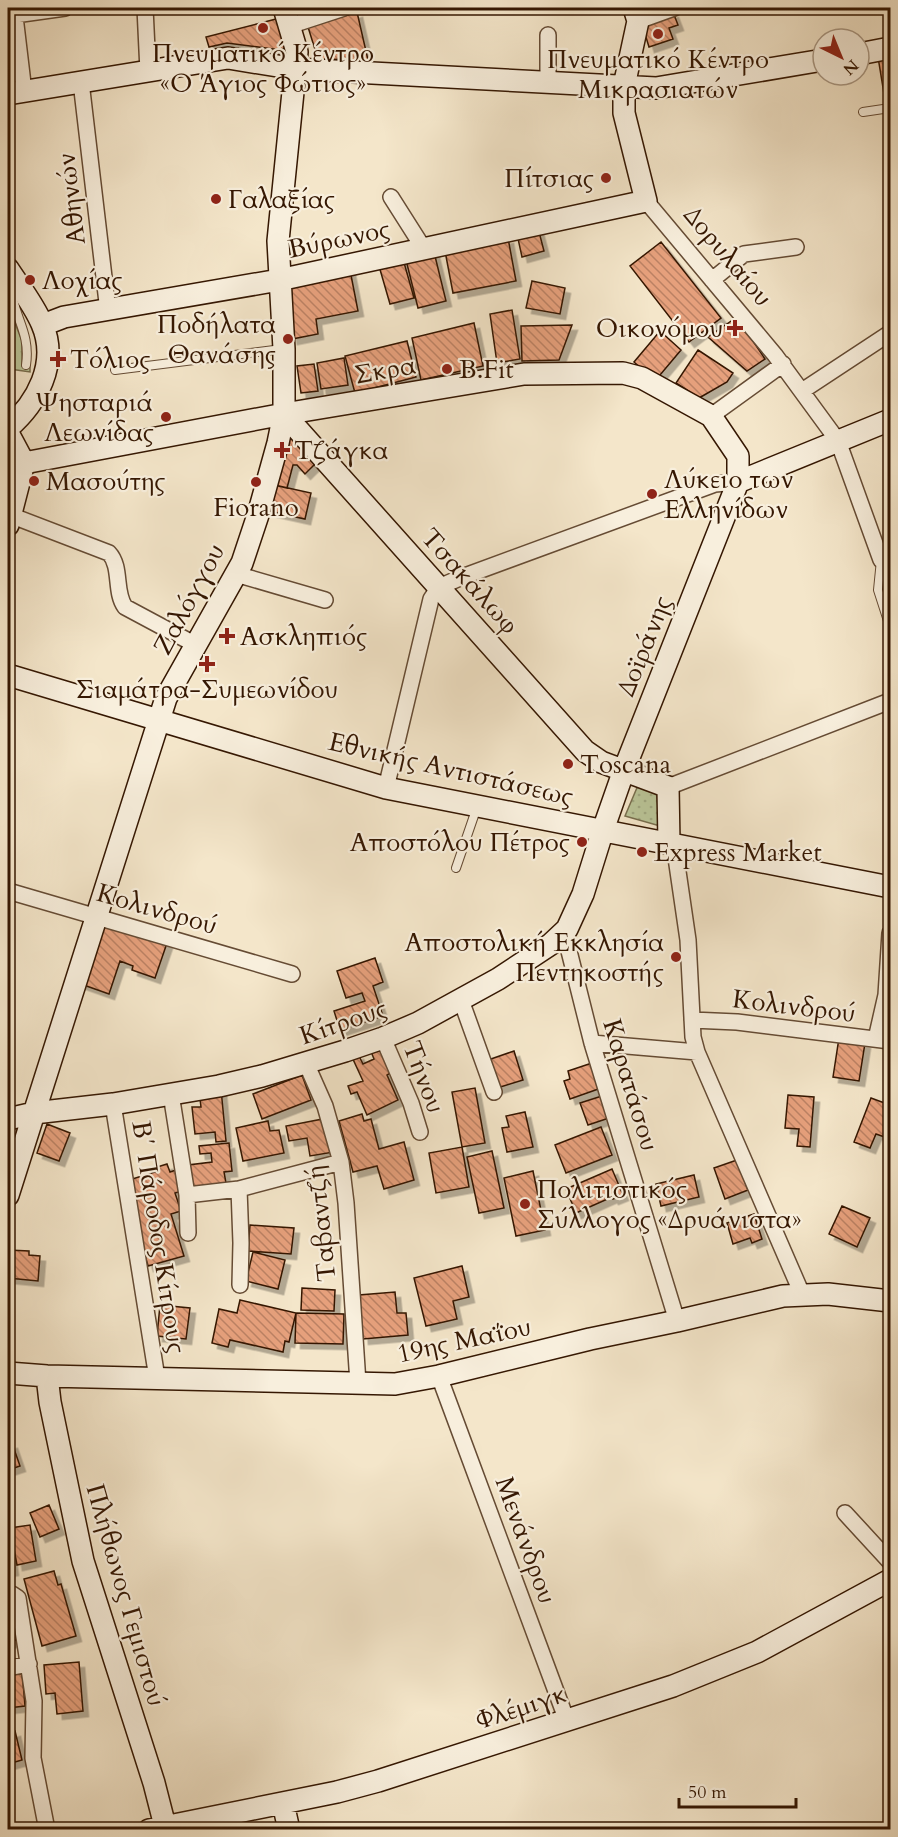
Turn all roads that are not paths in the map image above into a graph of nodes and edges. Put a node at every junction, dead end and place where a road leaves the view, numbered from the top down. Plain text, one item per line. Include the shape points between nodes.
1 (65, 8) edge
2 (145, 8) edge
3 (344, 8) edge
4 (674, 8) edge
5 (15, 11) edge
6 (636, 14) edge
7 (286, 16) edge
8 (548, 35) dead end
9 (891, 48) edge
10 (13, 49) edge
11 (871, 52) edge
12 (811, 62) edge
13 (296, 69) junction
14 (148, 71) junction
15 (81, 82) junction
16 (548, 82) junction
17 (624, 86) junction
18 (16, 93) edge
19 (891, 108) edge
20 (862, 112) dead end
21 (391, 197) dead end
22 (646, 201) junction
23 (796, 247) dead end
24 (424, 249) junction
25 (12, 276) edge
26 (279, 280) junction
27 (712, 280) junction
28 (108, 310) junction
29 (43, 325) junction
30 (891, 333) edge
31 (284, 349) junction
32 (783, 364) junction
33 (26, 365) dead end
34 (115, 370) dead end
35 (802, 392) junction
36 (711, 416) junction
37 (891, 420) edge
38 (282, 423) junction
39 (8, 428) edge
40 (8, 434) edge
41 (838, 441) junction
42 (24, 463) junction
43 (738, 482) junction
44 (9, 520) edge
45 (882, 560) joint
46 (236, 574) junction
47 (440, 587) junction
48 (325, 600) dead end
49 (890, 624) edge
50 (196, 645) junction
51 (8, 675) edge
52 (891, 701) edge
53 (158, 720) junction
54 (624, 770) junction
55 (668, 787) junction
56 (386, 788) junction
57 (478, 806) junction
58 (603, 830) junction
59 (672, 844) junction
60 (456, 868) dead end
61 (891, 887) edge
62 (8, 891) edge
63 (96, 917) junction
64 (567, 929) junction
65 (891, 933) edge
66 (292, 974) dead end
67 (461, 1000) junction
68 (692, 1020) junction
69 (383, 1038) junction
70 (883, 1040) edge
71 (592, 1043) junction
72 (697, 1052) junction
73 (306, 1063) junction
74 (494, 1092) dead end
75 (171, 1094) junction
76 (113, 1104) junction
77 (34, 1113) junction
78 (8, 1119) edge
79 (420, 1132) dead end
80 (341, 1162) junction
81 (239, 1189) junction
82 (8, 1195) edge
83 (187, 1195) junction
84 (188, 1233) dead end
85 (240, 1285) dead end
86 (802, 1294) junction
87 (891, 1301) edge
88 (677, 1322) junction
89 (8, 1374) edge
90 (47, 1376) junction
91 (439, 1376) junction
92 (157, 1378) junction
93 (358, 1383) junction
94 (845, 1513) dead end
95 (891, 1562) edge
96 (891, 1580) edge
97 (8, 1595) edge
98 (29, 1664) junction
99 (8, 1668) edge
100 (567, 1721) junction
101 (283, 1803) junction
102 (157, 1828) edge
103 (48, 1830) edge
104 (289, 1830) edge

1 - 5 street
2 - 14 street
3 - 7 street
4 - 6 street
5 - 10 street
6 - 17 street, Δορυλαίου
7 - 13 street, Ζαλόγγου via 297,52
8 - 16 street
9 - 11 street
10 - 18 street
12 - 17 street via 671,87
13 - 14 street via 228,58
13 - 16 street
13 - 26 street, Ζαλόγγου via 278,241
14 - 15 street
15 - 18 street
15 - 28 street, Αθηνών
16 - 17 street
17 - 22 street, Δορυλαίου via 624,113
19 - 20 lane
21 - 24 street
22 - 24 street, Βύρωνος
22 - 27 street, Δορυλαίου
23 - 27 street via 744,254
24 - 26 street, Βύρωνος
25 - 29 street
25 - 33 lane via 11,295 27,341
26 - 28 street, Βύρωνος
26 - 31 street, Ζαλόγγου
27 - 32 street, Δορυλαίου
28 - 29 street, Βύρωνος via 64,317
29 - 39 street via 48,348 44,377 31,404
30 - 35 street
31 - 34 lane
31 - 38 street, Ζαλόγγου
32 - 35 street, Δορυλαίου
32 - 36 street
35 - 41 street, Δορυλαίου
36 - 38 street, Σκρα via 642,378 623,373 524,374
36 - 43 street, Σκρα via 738,456
37 - 41 street
38 - 42 street, Σκρα
38 - 46 street, Ζαλόγγου via 258,515
38 - 47 street, Τσακάλωφ via 306,439
40 - 42 street
41 - 43 street
41 - 45 street, Δορυλαίου
42 - 44 street
43 - 47 street via 715,484
43 - 54 street, Δοϊράνης
44 - 50 street via 109,554 125,607
45 - 49 lane via 878,590
46 - 48 street
46 - 50 street, Ζαλόγγου
47 - 54 street, Τσακάλωφ via 585,751
47 - 56 street via 431,599
50 - 53 street, Ζαλόγγου
51 - 53 street, Εθνικής Αντιστάσεως
52 - 55 street
53 - 56 street, Εθνικής Αντιστάσεως
53 - 63 street, Ζαλόγγου
54 - 55 street, Τσακάλωφ
54 - 58 street, Δοϊράνης
55 - 59 street
56 - 57 street, Εθνικής Αντιστάσεως
57 - 58 street, Εθνικής Αντιστάσεως
57 - 60 lane
58 - 59 street, Εθνικής Αντιστάσεως
58 - 64 street, Κίτρους via 583,894
59 - 61 street, Εθνικής Αντιστάσεως
59 - 68 street via 688,940
62 - 63 street, Κολινδρού
63 - 66 street, Κολινδρού
63 - 77 street, Ζαλόγγου
64 - 67 street, Κίτρους via 532,958
64 - 71 street, Καρατάσου
65 - 70 street
67 - 69 street, Κίτρους
67 - 74 street
68 - 70 street, Κολινδρού
68 - 72 street
69 - 73 street, Κίτρους
69 - 79 street, Τήνου
71 - 72 street
71 - 88 street, Καρατάσου
72 - 86 street
73 - 75 street, Κίτρους
73 - 80 street, Ταβαντζή via 326,1106
75 - 76 street, Κίτρους
75 - 83 street
76 - 77 street, Κίτρους
76 - 92 street, Β΄ Πάροδος Κίτρους
77 - 78 street, Κίτρους
77 - 82 street, Ζαλόγγου
80 - 81 street
80 - 93 street, Ταβαντζή
81 - 83 street
81 - 85 street
83 - 84 street
86 - 87 street, 19ης Μαΐου
86 - 88 street, 19ης Μαΐου via 761,1299
88 - 91 street, 19ης Μαΐου
89 - 90 street, 19ης Μαΐου
90 - 92 street, 19ης Μαΐου
90 - 102 street, Πλήθωνος Γεμιστού via 82,1561 154,1783
91 - 93 street, 19ης Μαΐου via 395,1384
91 - 100 street, Μενάνδρου
92 - 93 street, 19ης Μαΐου
94 - 95 street
96 - 100 street, Φλέμιγκ via 757,1652 673,1686
97 - 98 street via 18,1598
98 - 99 street
98 - 103 street via 34,1701 33,1758
100 - 101 street, Φλέμιγκ via 378,1781
101 - 102 street, Φλέμιγκ
101 - 104 street

